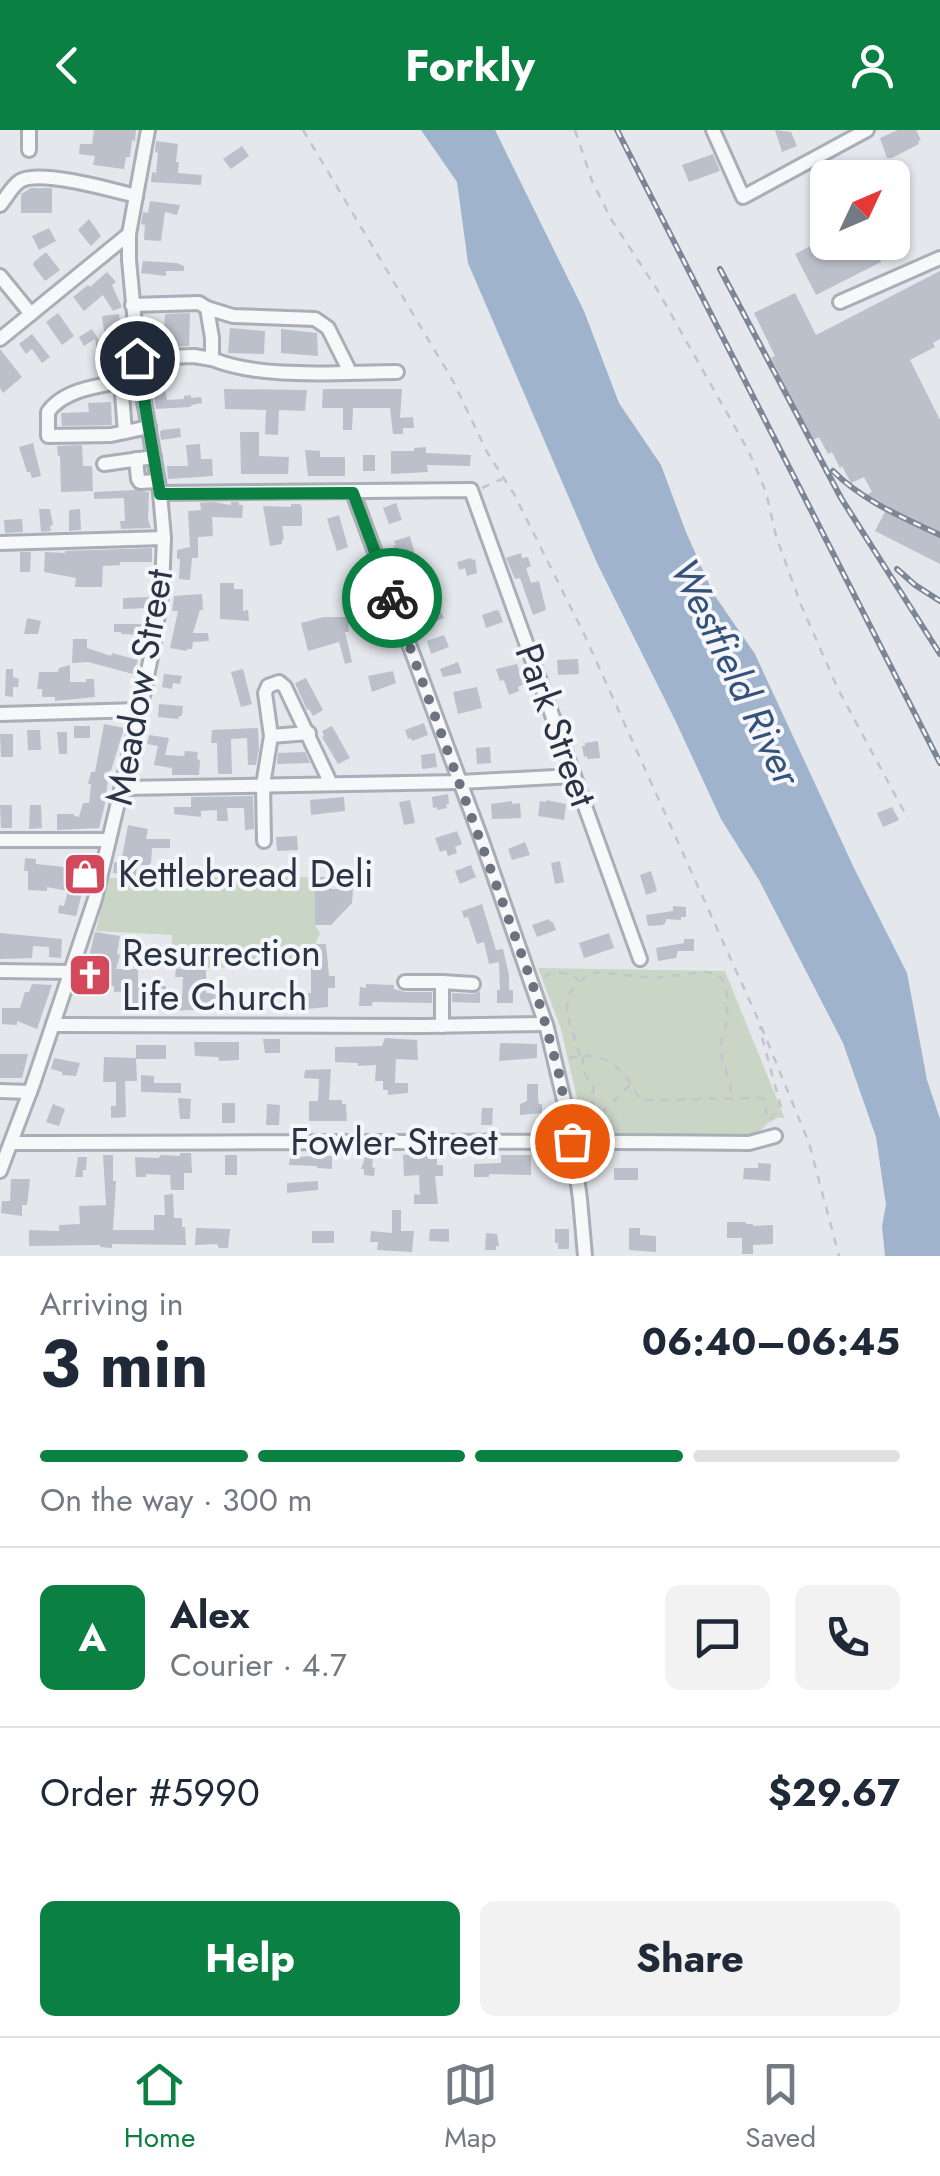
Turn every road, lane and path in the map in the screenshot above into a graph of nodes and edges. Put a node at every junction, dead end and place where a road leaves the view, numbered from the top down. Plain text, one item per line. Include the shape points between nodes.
1 (29, 130) edge
2 (148, 130) edge
3 (303, 130) edge
4 (575, 130) edge
5 (712, 130) edge
6 (867, 130) edge
7 (29, 150) dead end
8 (136, 196) junction
9 (0, 205) edge
10 (130, 234) junction
11 (940, 258) edge
12 (0, 276) edge
13 (840, 302) dead end
14 (132, 305) junction
15 (207, 308) junction
16 (30, 314) junction
17 (0, 339) edge
18 (137, 358) junction
19 (212, 359) junction
20 (350, 372) junction
21 (397, 372) dead end
22 (140, 378) junction
23 (122, 382) junction
24 (149, 427) junction
25 (125, 432) junction
26 (154, 457) junction
27 (136, 460) junction
28 (104, 464) dead end
29 (504, 479) junction
30 (158, 487) junction
31 (471, 490) junction
32 (353, 493) junction
33 (164, 538) junction
34 (0, 543) edge
35 (140, 710) junction
36 (0, 714) edge
37 (309, 733) junction
38 (271, 736) junction
39 (574, 776) junction
40 (460, 782) junction
41 (331, 784) junction
42 (263, 785) junction
43 (123, 788) junction
44 (908, 819) dead end
45 (0, 840) edge
46 (109, 840) junction
47 (264, 841) dead end
48 (640, 959) dead end
49 (0, 971) edge
50 (71, 972) junction
51 (544, 977) dead end
52 (580, 981) junction
53 (405, 982) dead end
54 (442, 982) junction
55 (473, 984) dead end
56 (546, 1024) junction
57 (54, 1025) junction
58 (442, 1026) junction
59 (761, 1026) junction
60 (582, 1056) junction
61 (570, 1058) dead end
62 (631, 1084) junction
63 (0, 1091) edge
64 (30, 1092) junction
65 (728, 1099) junction
66 (600, 1114) junction
67 (587, 1127) dead end
68 (775, 1136) dead end
69 (572, 1141) junction
70 (12, 1143) junction
71 (0, 1170) edge
72 (585, 1256) edge
73 (839, 1256) edge

1 - 7 street
2 - 8 street, Meadow Street
3 - 29 path
4 - 44 path via 610,219 749,452 801,605
5 - 6 street via 743,196
8 - 9 street via 33,177 14,186
8 - 10 street, Meadow Street
10 - 14 street, Meadow Street
10 - 16 street
11 - 13 street
12 - 16 street
14 - 15 street via 188,302
14 - 18 street, Meadow Street
15 - 19 street
15 - 20 street via 232,316 314,319 328,328
16 - 17 street
18 - 19 street
18 - 22 street, Meadow Street
19 - 20 street via 259,371
20 - 21 street
22 - 23 street
22 - 24 street, Meadow Street
23 - 25 street
23 - 25 street via 60,398 46,420 48,436
24 - 25 street
24 - 26 street, Meadow Street
26 - 27 street
26 - 30 street, Meadow Street
27 - 28 street
27 - 30 street via 140,482
29 - 31 path
29 - 59 path via 619,708
30 - 32 street
30 - 33 street, Meadow Street
31 - 32 street
31 - 39 street, Park Street
32 - 40 street
33 - 34 street
33 - 35 street, Meadow Street
35 - 36 street
35 - 43 street, Meadow Street
37 - 38 street
37 - 38 street via 279,682 265,693
37 - 41 street
38 - 42 street
39 - 40 street
39 - 48 street, Park Street
40 - 41 street
40 - 56 street
41 - 42 street
42 - 43 street
42 - 47 street
43 - 46 street, Meadow Street
45 - 46 street
46 - 50 street, Meadow Street
49 - 50 street
50 - 57 street, Meadow Street
51 - 52 path via 564,974
52 - 60 path via 566,1008
52 - 65 path via 598,972 720,977 727,994 720,1050
53 - 54 street
54 - 55 street
54 - 58 street
56 - 58 street
56 - 69 street
57 - 58 street
57 - 64 street, Meadow Street
59 - 65 path via 782,1107 768,1120 766,1100
59 - 73 path via 809,1143
60 - 61 path
60 - 62 path via 611,1062
60 - 66 path via 594,1088 590,1101
62 - 65 path via 640,1100
62 - 66 path
63 - 64 street
64 - 70 street, Meadow Street
66 - 67 path
68 - 69 street, Fowler Street via 749,1143
69 - 70 street, Fowler Street
69 - 72 street
70 - 71 street, Meadow Street

